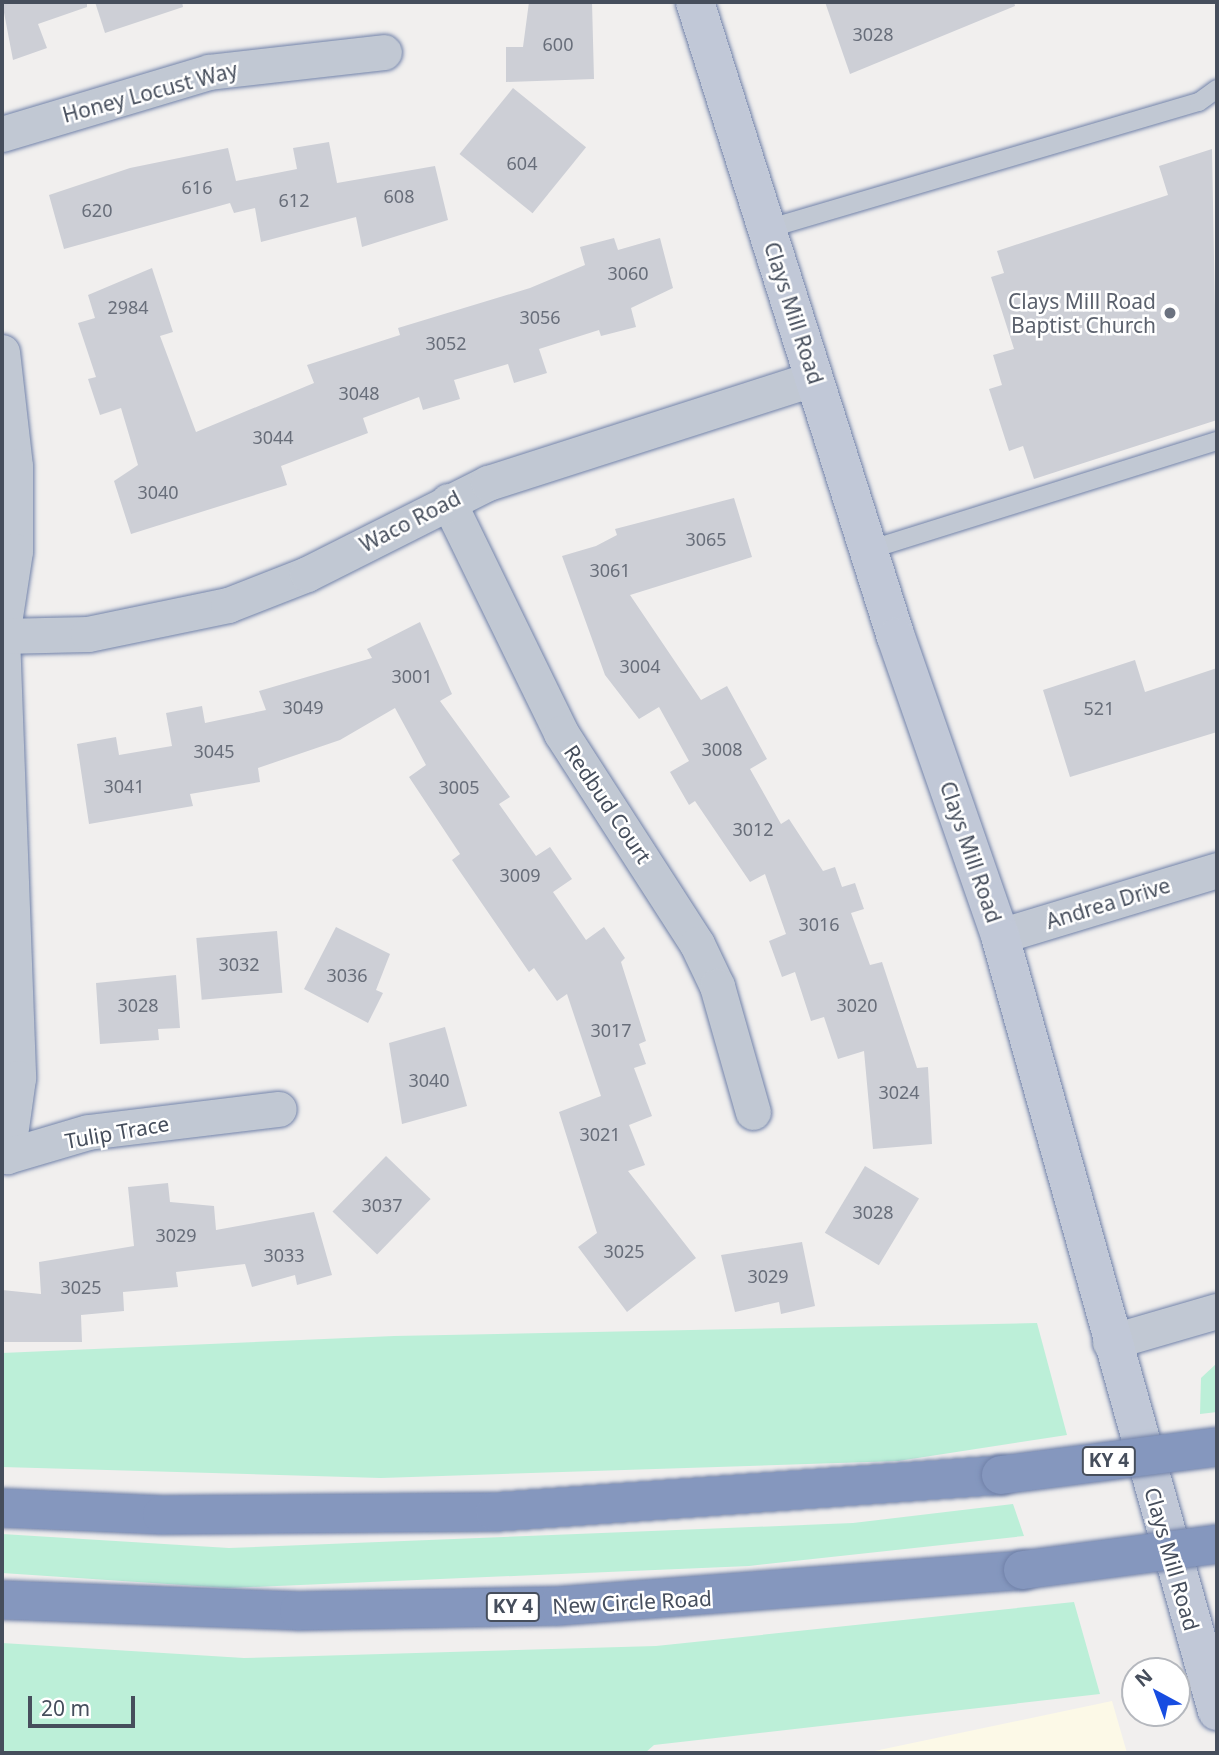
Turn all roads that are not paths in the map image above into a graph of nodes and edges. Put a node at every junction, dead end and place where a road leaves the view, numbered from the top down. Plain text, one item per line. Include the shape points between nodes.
1 (695, 2) edge
2 (384, 52) dead end
3 (1217, 89) edge
4 (2, 134) edge
5 (767, 229) junction
6 (2, 352) edge
7 (815, 378) junction
8 (1217, 441) edge
9 (448, 501) junction
10 (869, 550) junction
11 (2, 636) edge
12 (1217, 870) edge
13 (1000, 936) junction
14 (279, 1109) dead end
15 (753, 1112) dead end
16 (1217, 1311) edge
17 (1110, 1342) junction
18 (1217, 1447) edge
19 (2, 1508) edge
20 (1217, 1544) edge
21 (2, 1600) edge
22 (1217, 1711) edge

1 - 5 main road, Clays Mill Road
2 - 4 street, Honey Locust Way via 209,72
3 - 5 lane via 1199,102
5 - 7 main road, Clays Mill Road
6 - 11 street, Tulip Trace via 15,466 15,551
7 - 9 street, Waco Road via 597,445
7 - 10 main road, Clays Mill Road
8 - 10 lane
9 - 11 street, Waco Road via 307,574 228,605 88,634
9 - 15 street, Redbud Court via 561,733 697,944 717,986
10 - 13 main road, Clays Mill Road
11 - 14 street, Tulip Trace via 18,1078 7,1156 88,1132
12 - 13 street, Andrea Drive
13 - 17 main road, Clays Mill Road
16 - 17 street
17 - 22 main road, Clays Mill Road
18 - 19 highway, KY 4, bridge via 1001,1475 495,1513 162,1515
20 - 21 highway, New Circle Road / KY 4, bridge via 1023,1570 558,1606 299,1611

